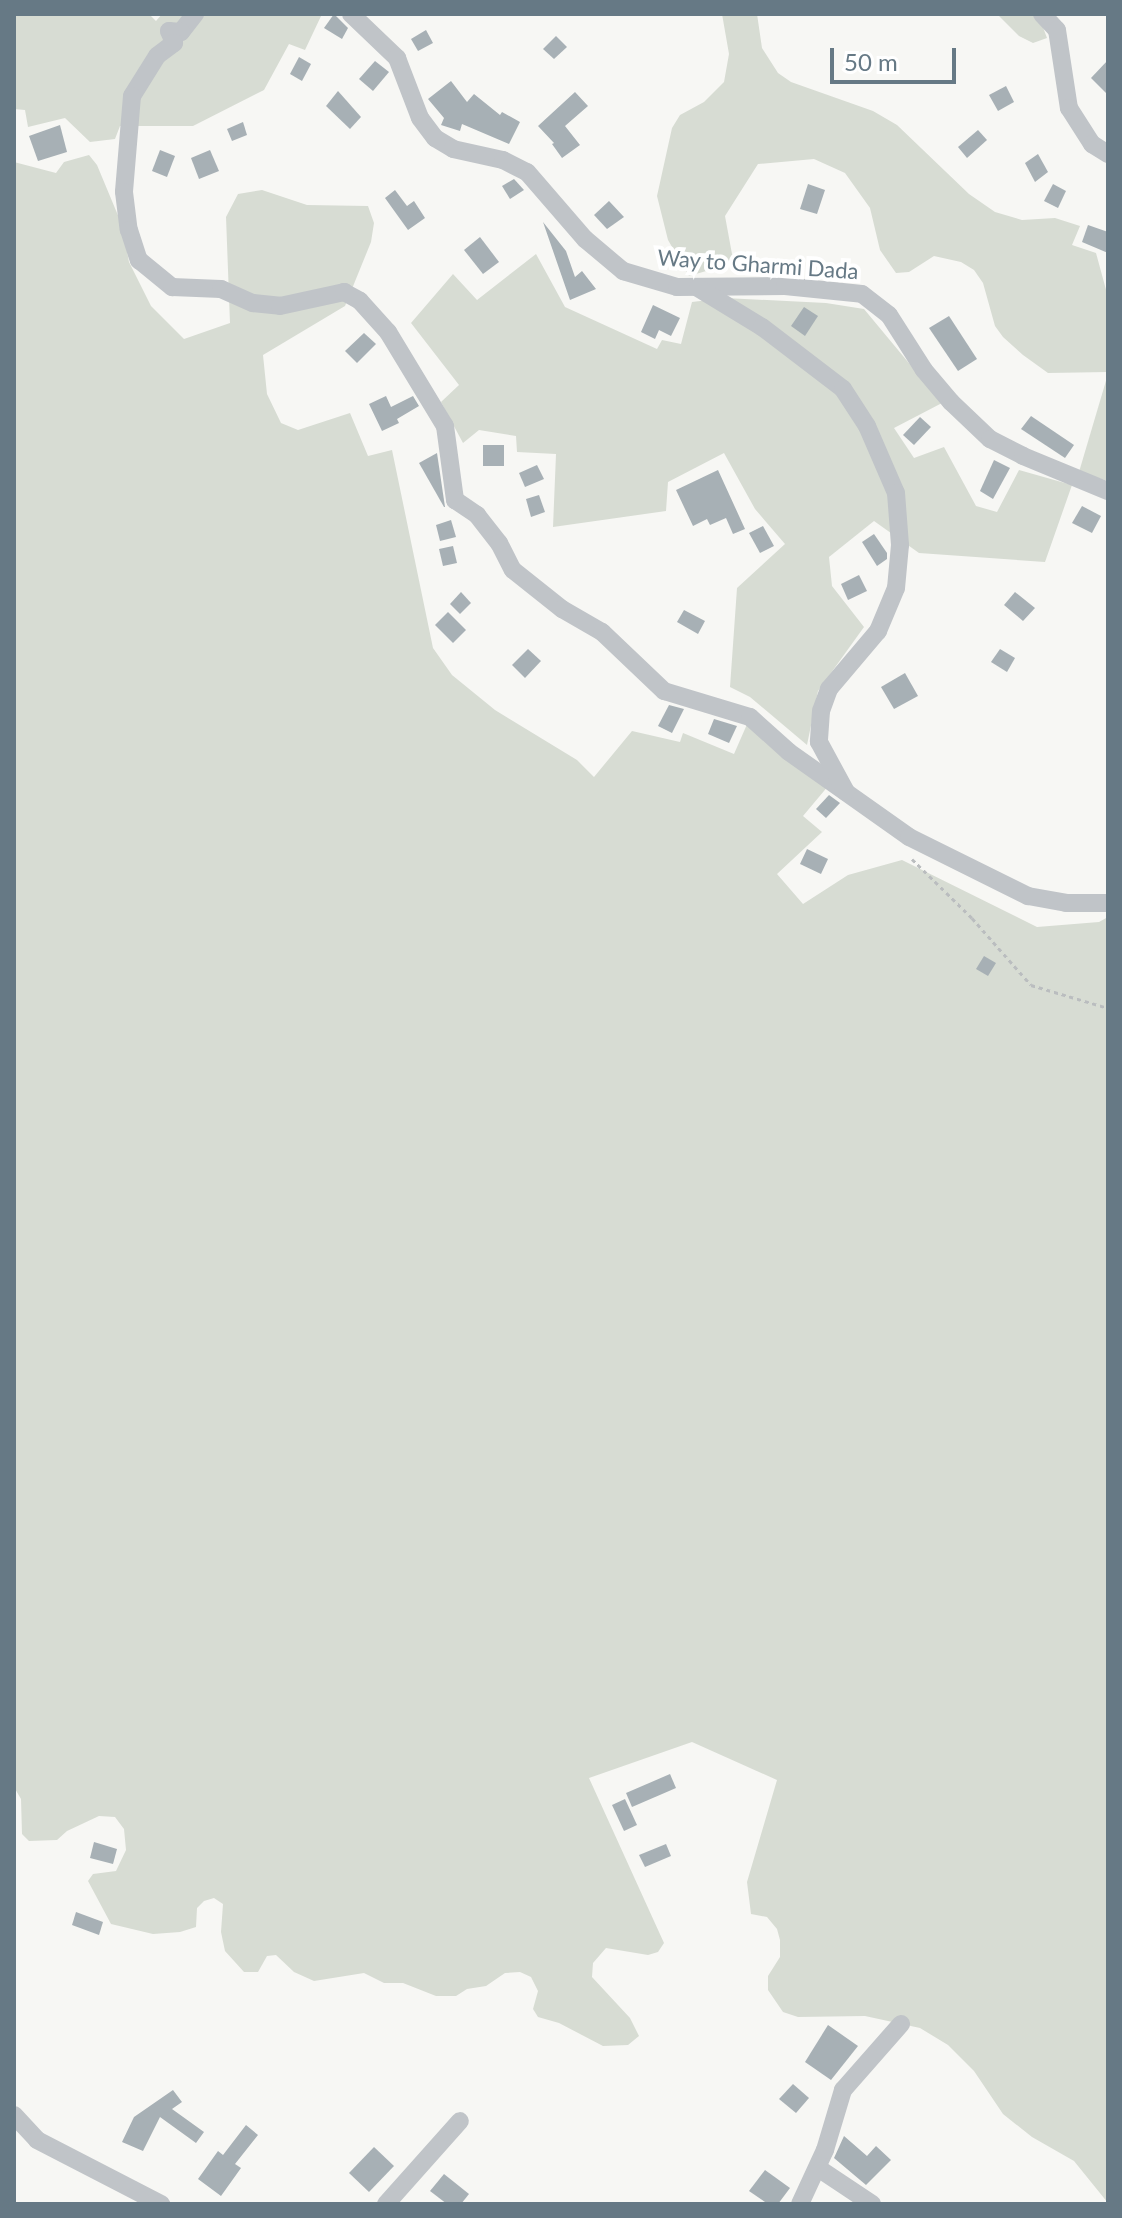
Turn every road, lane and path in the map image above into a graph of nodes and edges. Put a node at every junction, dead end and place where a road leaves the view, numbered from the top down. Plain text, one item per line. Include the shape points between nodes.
1 (195, 14) edge
2 (351, 14) edge
3 (1042, 14) edge
4 (1108, 154) edge
5 (698, 288) junction
6 (1108, 491) edge
7 (849, 798) junction
8 (905, 852) dead end
9 (1108, 903) edge
10 (1108, 1008) edge
11 (901, 2024) dead end
12 (14, 2115) edge
13 (460, 2121) dead end
14 (818, 2168) junction
15 (161, 2204) edge
16 (386, 2204) edge
17 (800, 2204) edge
18 (872, 2204) edge

1 - 7 street via 181,32 169,31 174,43 157,56 132,96 124,192 139,260 172,287 221,289 253,303 280,306 344,292 360,301 388,332 445,426 455,500 477,515 513,570 602,632 664,691 750,717
2 - 5 street, Way to Gharmi Dada via 397,58 420,118 435,138 453,149 503,160 527,172 585,239 623,271 664,285
3 - 4 street via 1057,30 1069,108 1092,144
5 - 6 street, Way to Gharmi Dada via 785,286 862,294 889,315 933,381 990,439
5 - 7 street via 762,327 843,389 867,426 896,493 896,588 878,631 829,689 821,711 819,742
7 - 9 street via 909,837 1028,896
8 - 10 path via 1031,985
11 - 14 street via 843,2090
12 - 15 street via 37,2140
13 - 16 street
14 - 17 street
14 - 18 street

